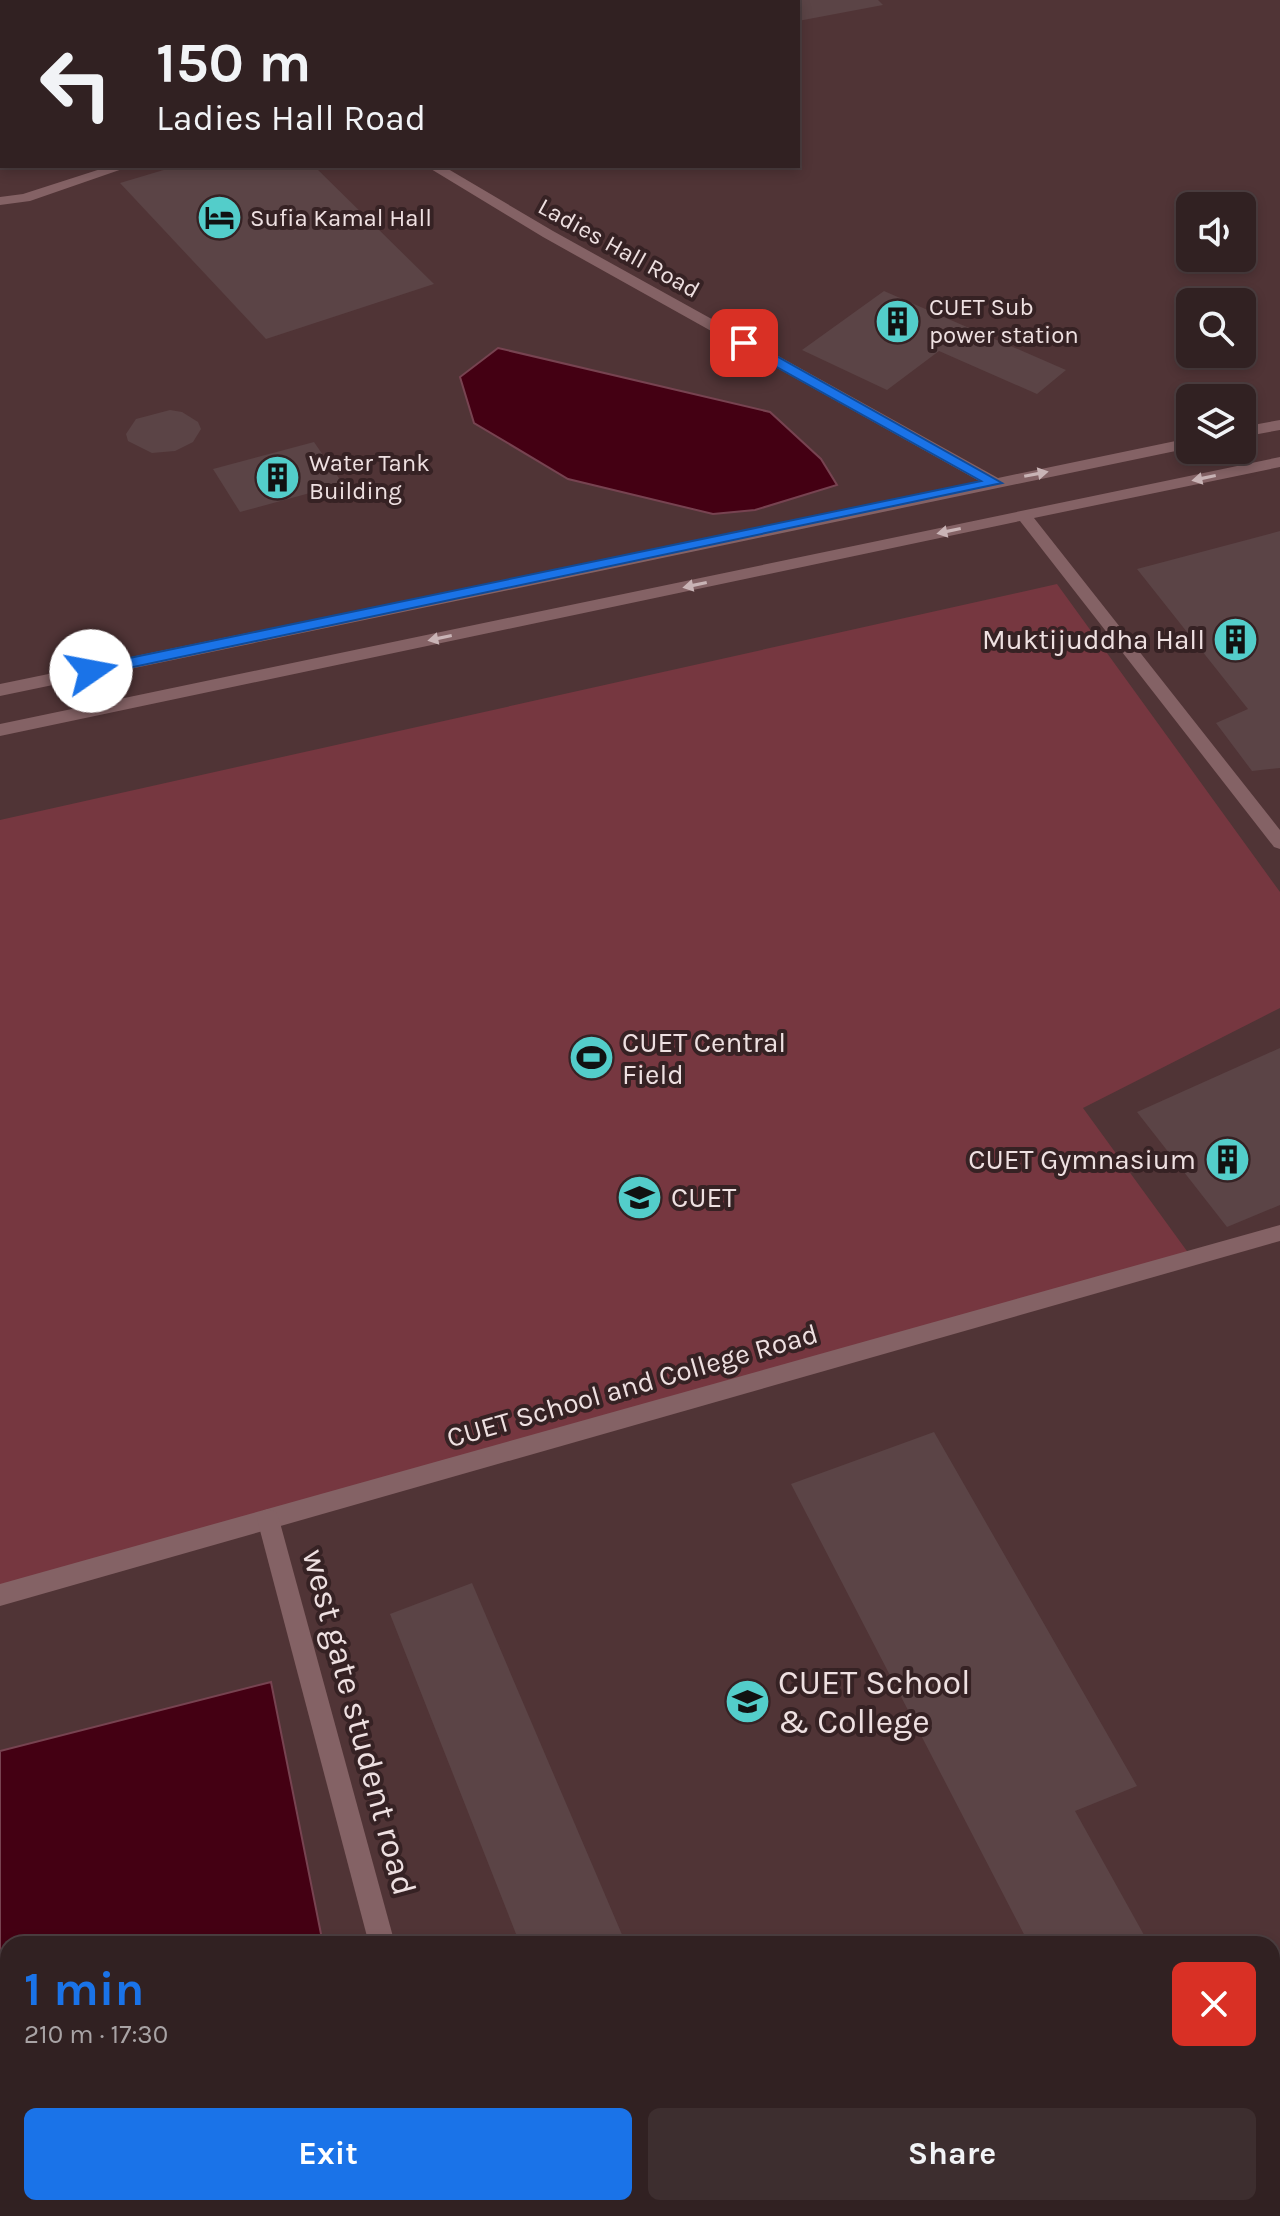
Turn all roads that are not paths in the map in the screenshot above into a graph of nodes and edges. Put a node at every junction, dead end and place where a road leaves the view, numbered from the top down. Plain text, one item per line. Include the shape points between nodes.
1 (118, 168) edge
2 (436, 168) edge
3 (0, 201) edge
4 (1280, 425) edge
5 (1256, 429) edge
6 (1176, 446) edge
7 (1280, 462) edge
8 (995, 483) junction
9 (1024, 516) junction
10 (0, 690) edge
11 (0, 730) edge
12 (1280, 843) edge
13 (1280, 1233) edge
14 (268, 1519) junction
15 (0, 1595) edge
16 (380, 1936) edge

1 - 3 street
2 - 8 street, Ladies Hall Road
4 - 5 street
8 -> 6 street
7 -> 9 street
8 - 10 street
9 -> 11 street
9 - 12 street
13 - 14 street, CUET School and College Road
14 - 15 street, CUET School and College Road
14 - 16 street, west gate student road

